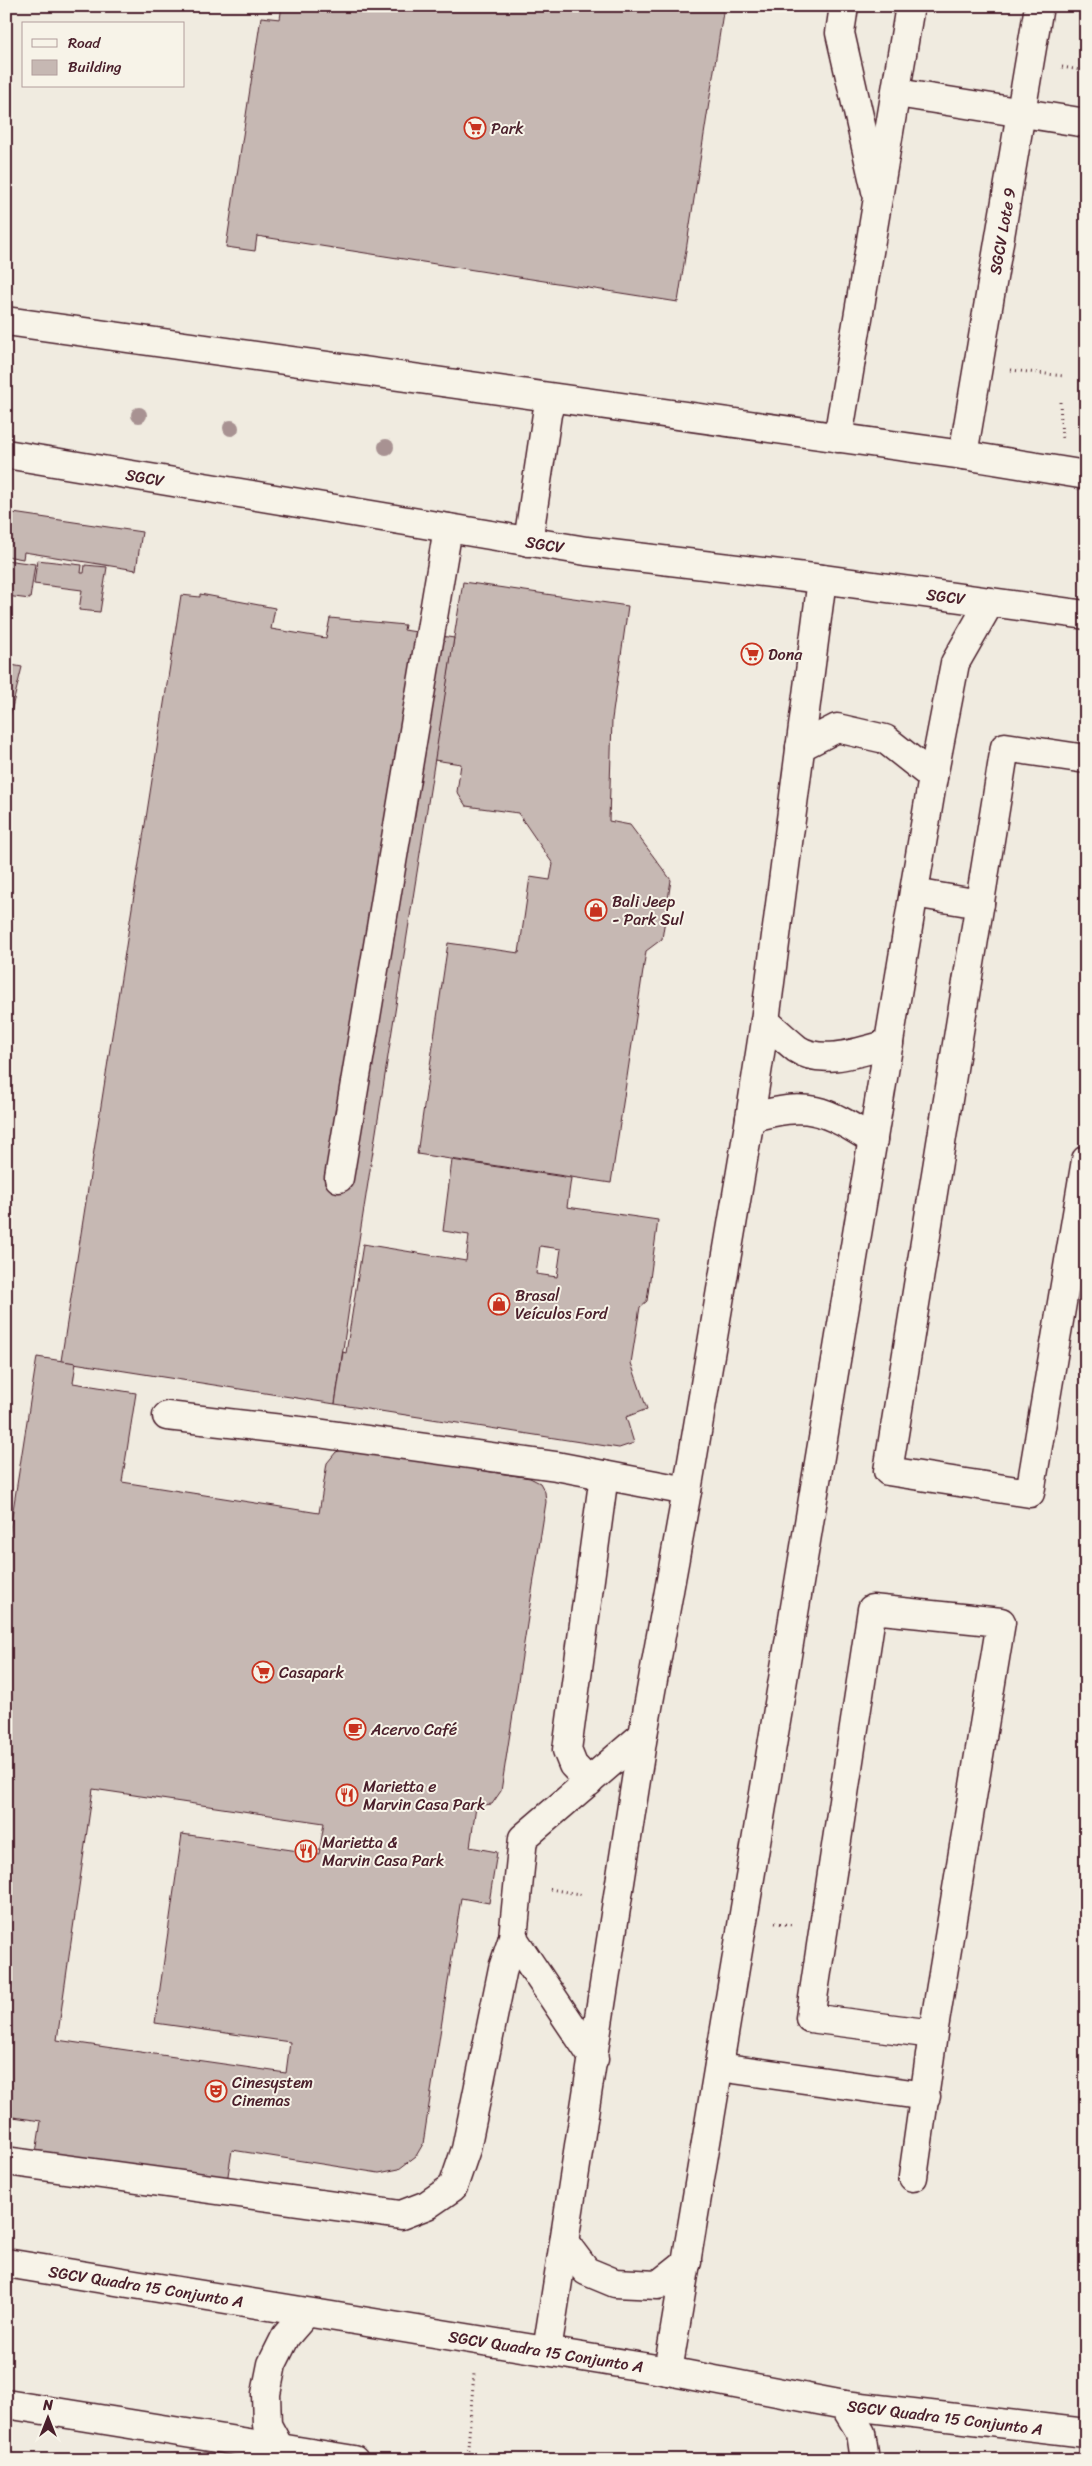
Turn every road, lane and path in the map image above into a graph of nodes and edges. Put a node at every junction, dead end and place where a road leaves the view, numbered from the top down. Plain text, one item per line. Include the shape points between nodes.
1 (844, 6) edge
2 (910, 6) edge
3 (1040, 6) edge
4 (897, 93) junction
5 (1022, 112) junction
6 (1086, 124) edge
7 (879, 203) junction
8 (6, 321) edge
9 (978, 366) junction
10 (1064, 376) dead end
11 (552, 398) junction
12 (838, 438) junction
13 (6, 454) edge
14 (963, 455) junction
15 (1086, 475) edge
16 (448, 528) junction
17 (528, 542) junction
18 (822, 579) junction
19 (990, 602) junction
20 (1086, 616) edge
21 (800, 747) junction
22 (1086, 759) edge
23 (934, 777) junction
24 (914, 893) junction
25 (980, 904) junction
26 (765, 1020) junction
27 (889, 1044) junction
28 (750, 1118) junction
29 (873, 1140) junction
30 (1086, 1160) edge
31 (339, 1178) dead end
32 (167, 1416) dead end
33 (604, 1474) junction
34 (687, 1491) junction
35 (643, 1735) junction
36 (588, 1782) junction
37 (518, 1884) junction
38 (618, 1900) junction
39 (745, 1920) junction
40 (824, 1928) junction
41 (513, 1938) junction
42 (933, 2034) junction
43 (594, 2059) junction
44 (719, 2067) junction
45 (926, 2096) junction
46 (6, 2161) edge
47 (913, 2177) dead end
48 (565, 2243) junction
49 (687, 2262) junction
50 (6, 2263) edge
51 (306, 2312) junction
52 (477, 2340) junction
53 (547, 2351) junction
54 (668, 2371) junction
55 (6, 2404) edge
56 (844, 2405) junction
57 (1086, 2433) edge
58 (279, 2447) junction
59 (354, 2460) edge
60 (467, 2460) edge
61 (865, 2460) edge

1 - 7 street via 840,33
2 - 4 street
3 - 5 street, SGCV Lote 9
4 - 5 street
4 - 7 street
5 - 6 street
5 - 9 street, SGCV Lote 9
7 - 12 street
8 - 11 street
9 - 10 path
9 - 14 street, SGCV Lote 9
11 - 12 street
11 - 17 street
12 - 14 street
13 - 16 street, SGCV
14 - 15 street
16 - 17 street, SGCV
16 - 31 street
17 - 18 street, SGCV
18 - 19 street, SGCV
18 - 21 street
19 - 20 street, SGCV
19 - 23 street via 955,663
21 - 23 street via 837,728 847,730 885,739
21 - 26 street
22 - 25 street via 1005,746
23 - 24 street
24 - 25 street
24 - 27 street
25 - 30 street via 888,1472 1030,1493
26 - 27 street via 799,1050 822,1056 846,1055
26 - 28 street
27 - 29 street
28 - 29 street via 776,1111 810,1109 834,1116
28 - 34 street
29 - 39 street
32 - 33 street
33 - 34 street
33 - 36 street via 566,1750
34 - 35 street
35 - 36 street
35 - 38 street
36 - 37 street via 522,1838
37 - 38 path
37 - 41 street
38 - 43 street
39 - 40 path
39 - 44 street
40 - 42 street via 810,2018
40 - 42 street via 872,1609 1001,1622
41 - 43 street
41 - 46 street via 503,1968 466,2149 453,2187 427,2205 401,2215
42 - 45 street
43 - 48 street
44 - 45 street
44 - 49 street
45 - 47 street
48 - 49 street via 586,2271 615,2283 658,2286
48 - 53 street
49 - 54 street
50 - 51 street, SGCV Quadra 15 Conjunto A
51 - 52 street, SGCV Quadra 15 Conjunto A
51 - 58 street via 286,2336 276,2357 266,2394 267,2425
52 - 53 street, SGCV Quadra 15 Conjunto A
52 - 60 path
53 - 54 street, SGCV Quadra 15 Conjunto A
54 - 56 street, SGCV Quadra 15 Conjunto A
55 - 58 street
56 - 57 street, SGCV Quadra 15 Conjunto A
56 - 61 street via 861,2433
58 - 59 street

